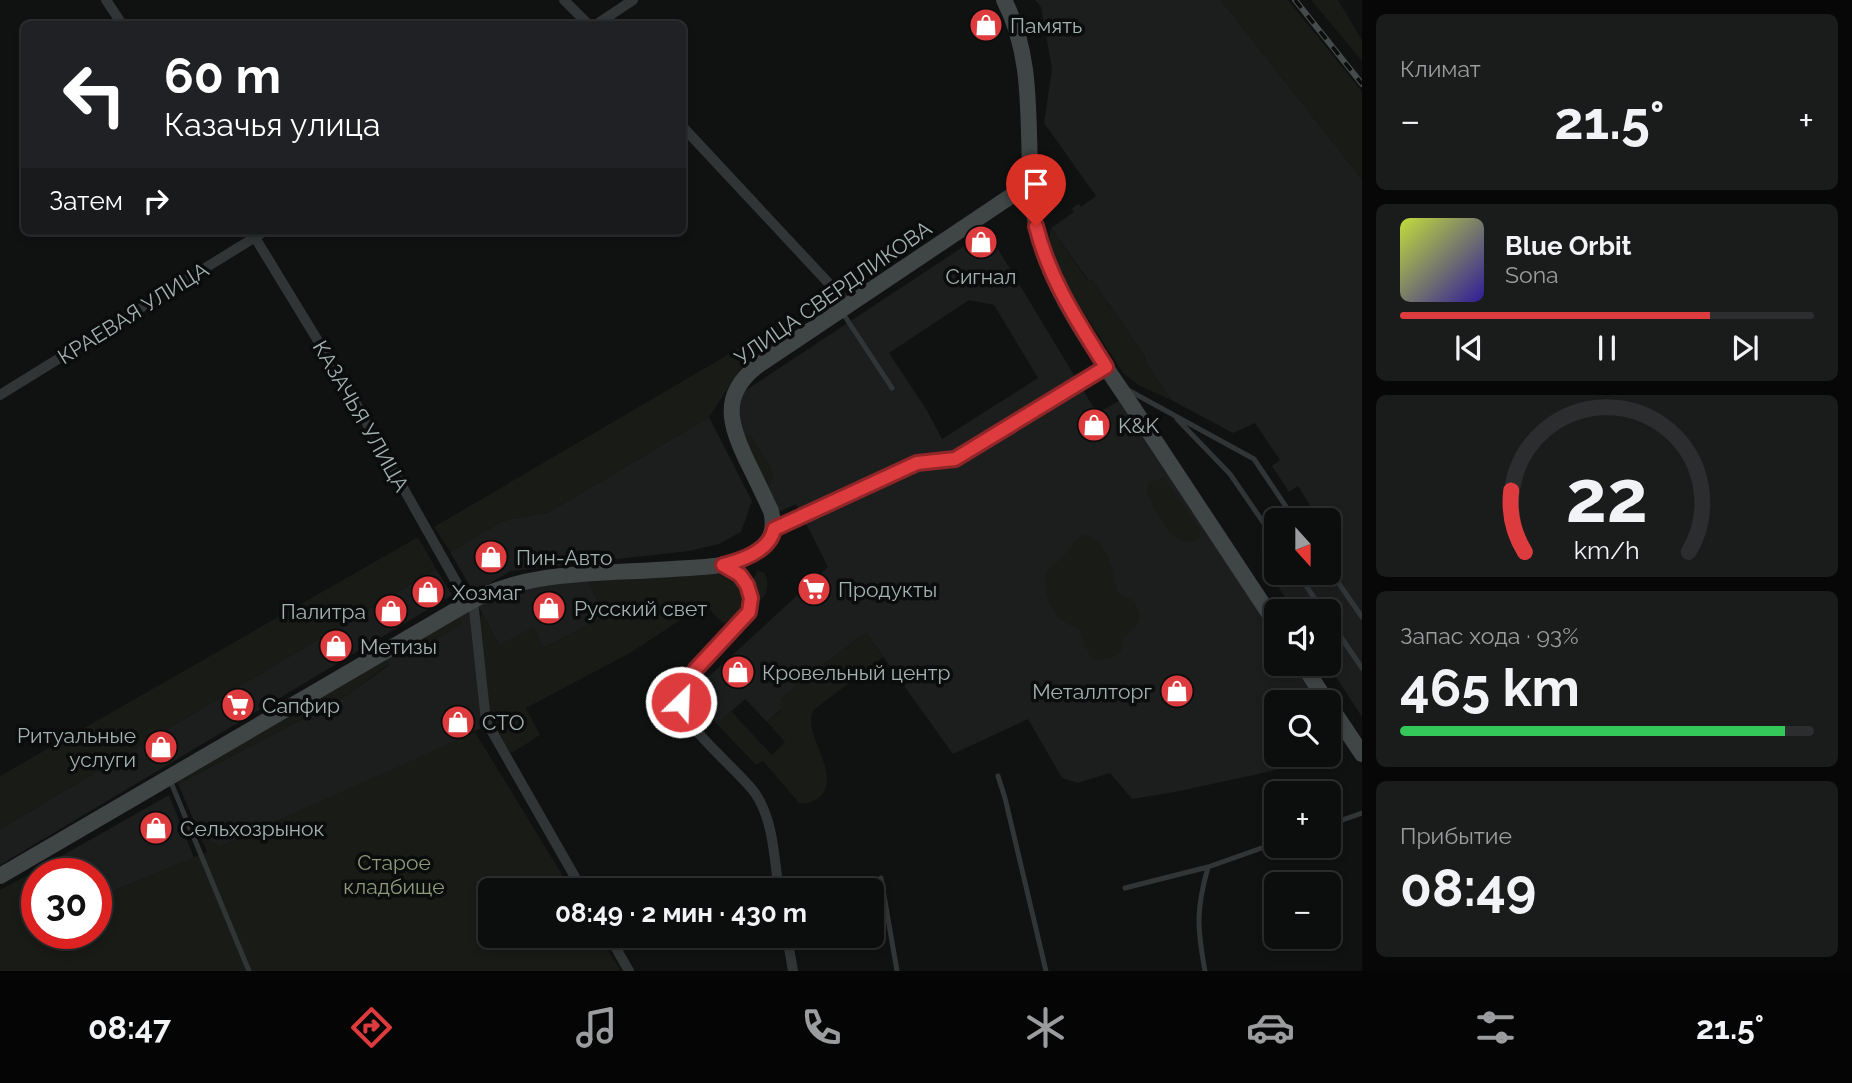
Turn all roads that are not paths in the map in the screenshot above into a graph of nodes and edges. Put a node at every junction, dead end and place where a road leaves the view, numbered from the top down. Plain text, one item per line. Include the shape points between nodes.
1 (106, 0) edge
2 (564, 0) edge
3 (634, 0) edge
4 (1004, 0) edge
5 (120, 21) edge
6 (585, 21) edge
7 (602, 21) edge
8 (686, 130) edge
9 (1032, 182) junction
10 (254, 235) edge
11 (258, 235) edge
12 (845, 307) junction
13 (1106, 367) junction
14 (1118, 385) junction
15 (892, 388) dead end
16 (0, 395) edge
17 (1171, 414) junction
18 (1288, 508) edge
19 (1264, 524) edge
20 (774, 529) junction
21 (723, 565) junction
22 (1340, 585) edge
23 (470, 602) junction
24 (1264, 606) edge
25 (1362, 617) edge
26 (1341, 637) edge
27 (1362, 668) edge
28 (1341, 722) edge
29 (1362, 754) edge
30 (998, 776) dead end
31 (169, 777) junction
32 (1362, 813) edge
33 (1341, 820) edge
34 (1264, 848) edge
35 (1208, 867) junction
36 (0, 876) edge
37 (576, 878) edge
38 (777, 878) edge
39 (1125, 888) dead end
40 (884, 895) edge
41 (617, 948) edge
42 (789, 948) edge
43 (249, 971) edge
44 (629, 971) edge
45 (793, 971) edge
46 (897, 971) edge
47 (1046, 971) edge
48 (1205, 971) edge

1 - 5 street
2 - 6 street
3 - 7 street
4 - 9 street via 1025,64
8 - 12 street
9 - 12 street, УЛИЦА СВЕРДЛИКОВА
9 - 13 street via 1036,226 1045,257 1060,292
10 - 16 street, КРАЕВАЯ УЛИЦА
11 - 23 street, КАЗАЧЬЯ УЛИЦА
12 - 15 lane
12 - 20 street, УЛИЦА СВЕРДЛИКОВА via 756,367 735,391 734,432 771,511
13 - 14 street
13 - 20 lane via 955,459 917,463
14 - 17 lane
14 - 24 street
17 - 18 lane via 1254,459
17 - 19 lane via 1230,474
20 - 21 street via 761,548
21 - 23 street via 557,578 506,588
21 - 38 street via 747,585 749,612 689,678 681,708 760,802 769,826
22 - 25 lane
23 - 31 street
23 - 37 street via 486,721
26 - 27 lane
28 - 29 street
30 - 47 lane
31 - 36 street
31 - 43 lane
32 - 33 lane
34 - 35 lane
35 - 39 lane
35 - 48 lane via 1197,919
40 - 46 lane
41 - 44 street
42 - 45 street

